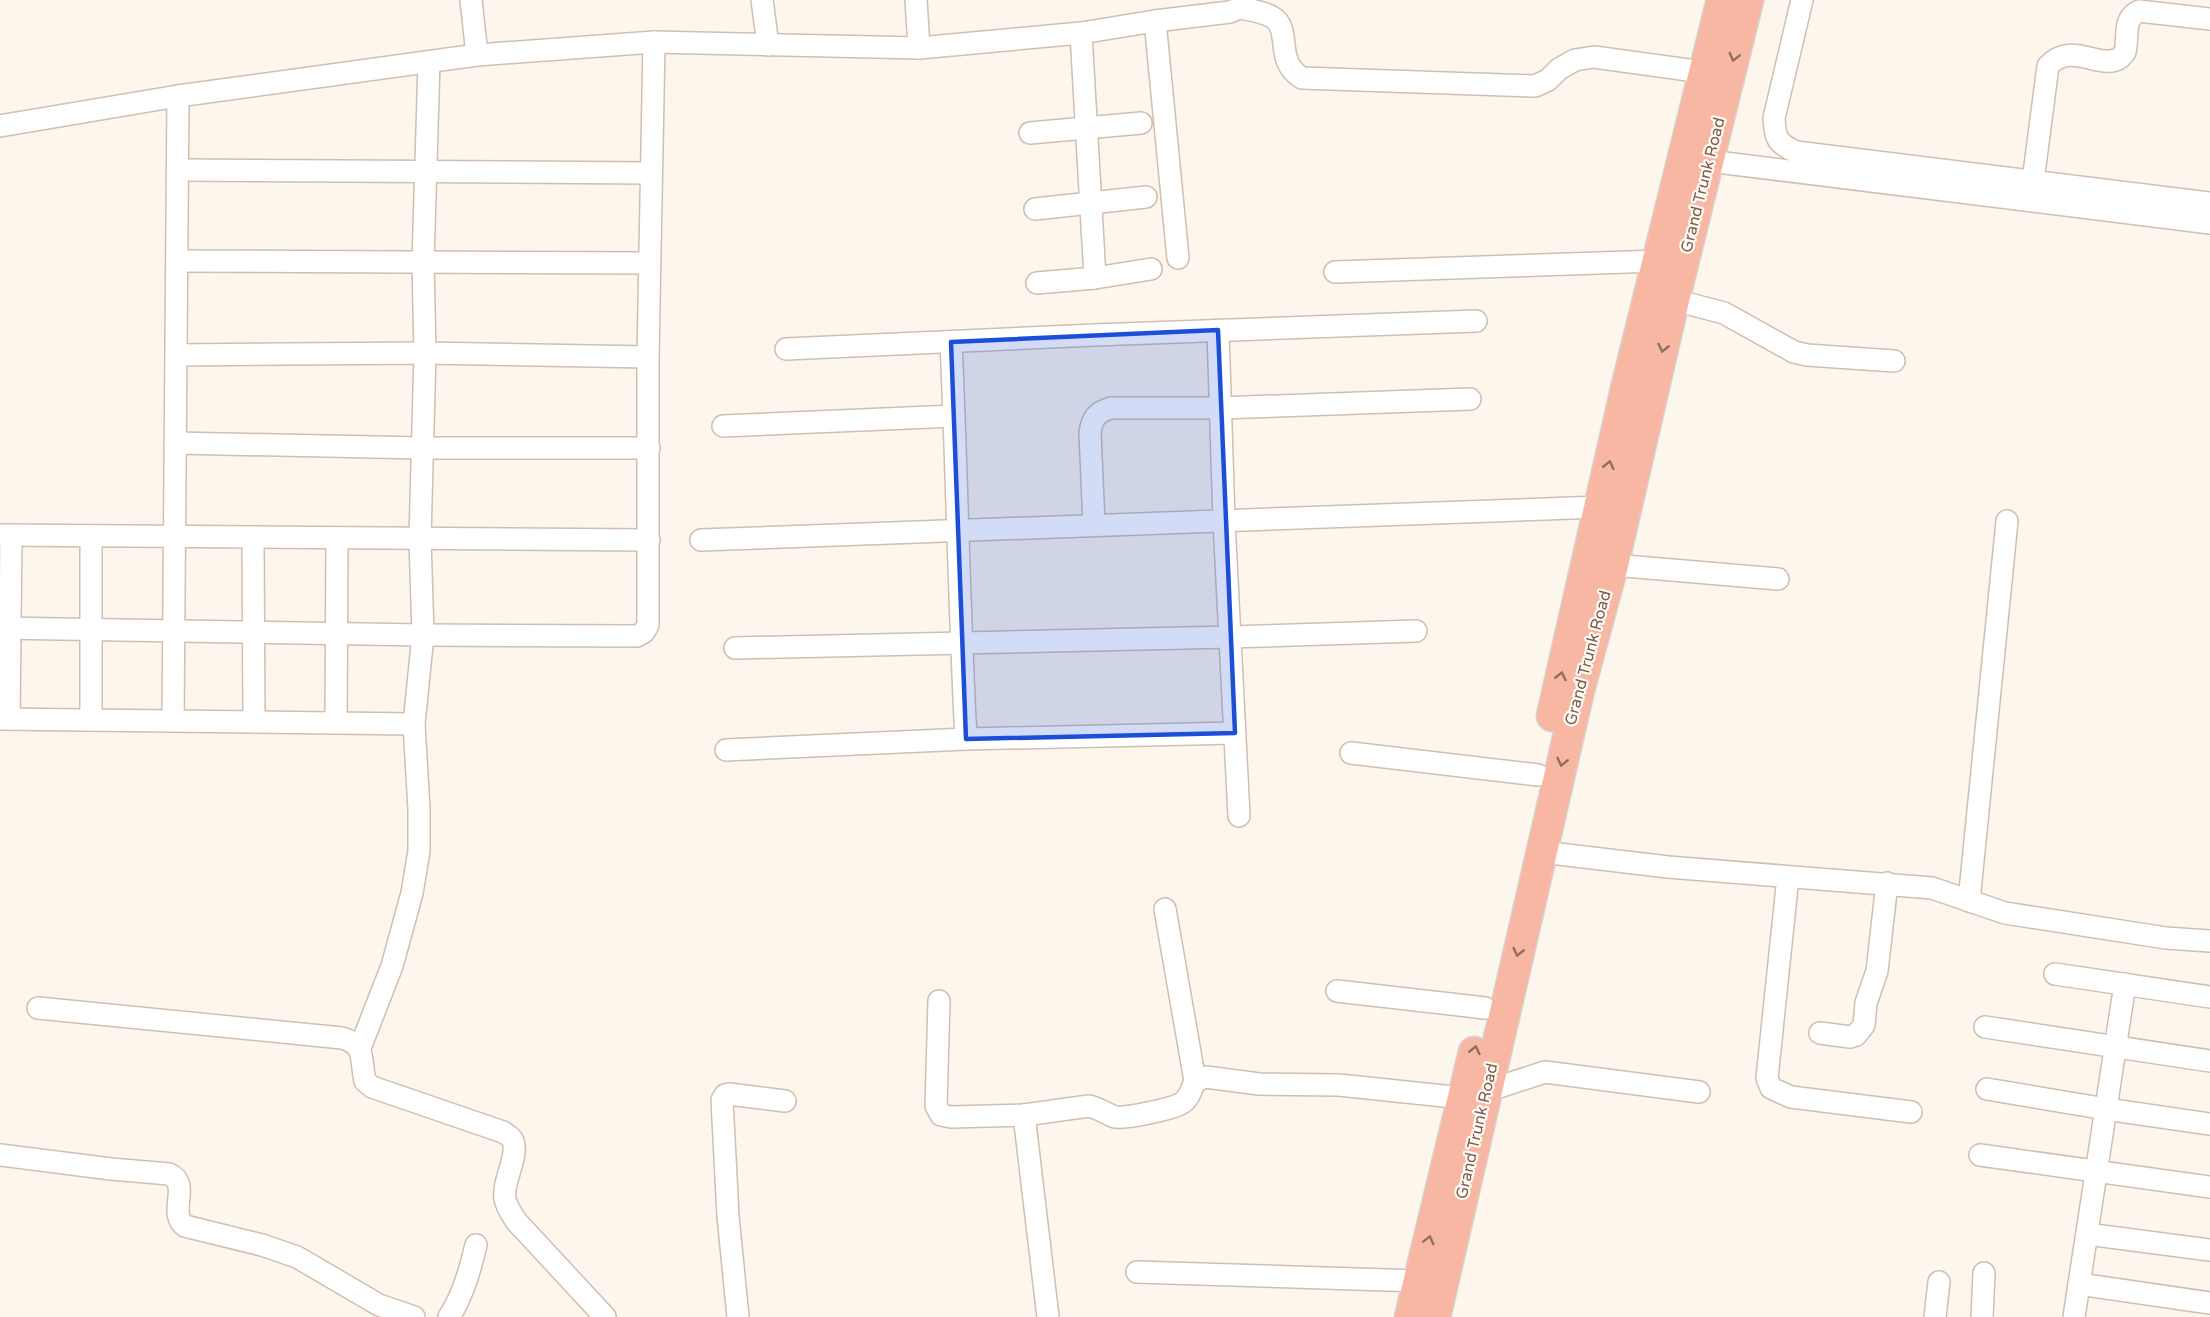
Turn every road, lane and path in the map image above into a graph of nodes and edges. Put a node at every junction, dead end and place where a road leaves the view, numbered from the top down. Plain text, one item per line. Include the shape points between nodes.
1 (471, 0) edge
2 (762, 0) edge
3 (916, 0) edge
4 (1802, 0) edge
5 (1726, 2) edge
6 (1242, 4) edge
7 (2210, 19) edge
8 (1155, 21) junction
9 (1081, 33) junction
10 (654, 42) junction
11 (768, 45) junction
12 (919, 48) junction
13 (477, 55) junction
14 (429, 62) junction
15 (1703, 72) junction
16 (178, 96) junction
17 (1141, 123) dead end
18 (0, 126) edge
19 (1088, 127) junction
20 (1030, 133) dead end
21 (1709, 160) junction
22 (178, 170) junction
23 (427, 171) junction
24 (651, 173) junction
25 (2033, 181) junction
26 (1146, 197) dead end
27 (1092, 202) junction
28 (2210, 203) edge
29 (1035, 209) dead end
30 (2210, 223) edge
31 (1178, 258) dead end
32 (177, 261) junction
33 (1658, 261) junction
34 (423, 262) junction
35 (649, 263) junction
36 (1151, 269) dead end
37 (1335, 272) dead end
38 (1095, 278) junction
39 (1037, 283) dead end
40 (1674, 300) junction
41 (1476, 321) dead end
42 (1218, 330) junction
43 (951, 342) junction
44 (786, 349) dead end
45 (425, 353) junction
46 (176, 355) junction
47 (648, 357) junction
48 (1894, 361) dead end
49 (1470, 399) dead end
50 (1220, 408) junction
51 (954, 416) junction
52 (723, 426) dead end
53 (175, 443) junction
54 (422, 448) junction
55 (649, 448) junction
56 (1599, 507) junction
57 (1224, 521) junction
58 (2007, 521) dead end
59 (1094, 525) junction
60 (959, 530) junction
61 (5, 535) edge
62 (91, 536) junction
63 (173, 536) junction
64 (253, 537) junction
65 (336, 538) junction
66 (420, 539) junction
67 (649, 540) junction
68 (701, 540) dead end
69 (1613, 564) junction
70 (1778, 579) dead end
71 (5, 628) edge
72 (92, 629) junction
73 (173, 631) junction
74 (1416, 631) dead end
75 (254, 632) junction
76 (337, 633) junction
77 (423, 635) junction
78 (1230, 638) junction
79 (961, 642) junction
80 (735, 648) dead end
81 (4, 719) edge
82 (91, 720) junction
83 (173, 721) junction
84 (254, 722) junction
85 (336, 723) junction
86 (414, 724) junction
87 (1235, 733) junction
88 (966, 739) junction
89 (726, 750) dead end
90 (1351, 753) dead end
91 (1538, 775) junction
92 (1239, 816) dead end
93 (1542, 852) junction
94 (1788, 877) junction
95 (1887, 883) junction
96 (1969, 901) junction
97 (1165, 909) dead end
98 (2210, 941) edge
99 (2055, 974) dead end
100 (2125, 984) junction
101 (1337, 991) dead end
102 (2210, 997) edge
103 (939, 1001) dead end
104 (38, 1008) dead end
105 (1485, 1008) junction
106 (1985, 1027) dead end
107 (1820, 1033) dead end
108 (2116, 1046) junction
109 (360, 1048) junction
110 (2210, 1060) edge
111 (1195, 1081) junction
112 (1987, 1089) dead end
113 (1699, 1092) dead end
114 (1475, 1094) junction
115 (785, 1101) dead end
116 (2106, 1109) junction
117 (1911, 1112) dead end
118 (1024, 1114) junction
119 (2210, 1124) edge
120 (0, 1155) edge
121 (1980, 1155) dead end
122 (2097, 1173) junction
123 (2210, 1188) edge
124 (2087, 1234) junction
125 (476, 1245) dead end
126 (2210, 1250) edge
127 (1137, 1272) dead end
128 (1984, 1273) dead end
129 (1419, 1281) junction
130 (1939, 1282) dead end
131 (2079, 1284) junction
132 (2210, 1303) edge
133 (377, 1311) edge
134 (414, 1317) edge
135 (449, 1317) edge
136 (605, 1317) edge
137 (738, 1317) edge
138 (1048, 1317) edge
139 (1410, 1317) edge
140 (1435, 1317) edge
141 (1935, 1317) edge
142 (1982, 1317) edge
143 (2074, 1317) edge

1 - 13 street
2 - 11 street
3 - 12 street
4 - 25 street via 1774,118 1774,133 1781,145 1796,152
5 - 15 highway, Grand Trunk Road
5 -> 21 highway, Grand Trunk Road
6 - 8 street via 1230,12
6 - 15 street via 1279,22 1286,60 1302,78 1535,86 1575,60 1594,57
7 - 25 street via 2139,11 2131,15 2125,52 2118,59 2064,55 2054,59 2048,66
8 - 9 street
8 - 31 street
9 - 12 street
9 - 19 street
10 - 11 street
10 - 13 street
10 - 24 street
11 - 12 street
13 - 14 street
14 - 16 street
14 - 23 street
15 - 33 highway, Grand Trunk Road
16 - 18 street
16 - 22 street
17 - 19 street
19 - 20 street
19 - 27 street
21 - 30 street
21 - 40 highway, Grand Trunk Road
22 - 23 street
22 - 32 street
23 - 24 street
23 - 34 street
24 - 35 street
25 - 28 street
26 - 27 street
27 - 29 street
27 - 38 street
32 - 34 street
32 - 46 street
33 - 37 street
56 -> 33 highway, Grand Trunk Road
34 - 35 street
34 - 45 street
35 - 47 street
36 - 38 street
38 - 39 street
40 - 48 street via 1724,313 1794,352
40 -> 69 highway, Grand Trunk Road
41 - 42 street
42 - 43 street
42 - 50 street
43 - 44 street
43 - 51 street
45 - 46 street
45 - 47 street
45 - 54 street
46 - 53 street
47 - 55 street
49 - 50 street
50 - 57 street
50 - 59 street via 1111,408 1100,412 1092,421 1090,433
51 - 52 street
51 - 60 street
53 - 54 street
53 - 63 street
54 - 55 street
54 - 66 street
55 - 67 street
56 - 57 street
91 -> 56 highway, Grand Trunk Road
57 - 59 street
57 - 78 street
58 - 96 street
59 - 60 street
60 - 68 street
60 - 79 street
61 - 62 street
61 - 71 street
62 - 63 street
62 - 72 street
63 - 64 street
63 - 73 street
64 - 65 street
64 - 75 street
65 - 66 street
65 - 76 street
66 - 67 street
66 - 77 street
67 - 77 street via 648,625 637,636
69 - 70 street
69 -> 93 highway, Grand Trunk Road
71 - 72 street
71 - 81 street
72 - 73 street
72 - 82 street
73 - 75 street
73 - 83 street
74 - 78 street
75 - 76 street
75 - 84 street
76 - 77 street
76 - 85 street
77 - 86 street
78 - 79 street
78 - 87 street
79 - 80 street
79 - 88 street
81 - 82 street
82 - 83 street
83 - 84 street
84 - 85 street
85 - 86 street
86 - 109 street via 419,850 412,893 392,966
87 - 88 street
87 - 92 street
88 - 89 street
90 - 91 street
91 - 105 highway, Grand Trunk Road
93 - 94 street
93 -> 114 highway, Grand Trunk Road
94 - 95 street
94 - 117 street via 1767,1078 1771,1088 1791,1097
95 - 96 street via 1932,888
95 - 107 street via 1877,971 1866,1003 1864,1025 1850,1037
96 - 98 street via 2005,913
97 - 111 street
99 - 100 street
100 - 102 street
100 - 108 street
101 - 105 street
103 - 118 street via 936,1106 941,1114 951,1118
104 - 109 street via 342,1038
114 -> 105 highway, Grand Trunk Road
106 - 108 street
108 - 110 street
108 - 116 street
109 - 136 street via 365,1081 372,1087 510,1136 514,1150 505,1188 508,1208
111 - 114 street via 1206,1077 1259,1084 1339,1084
111 - 118 street via 1179,1105 1133,1116 1116,1117 1089,1106
112 - 116 street
113 - 114 street via 1545,1072
129 -> 114 highway, Grand Trunk Road
114 - 140 highway, Grand Trunk Road
115 - 137 street via 729,1095 722,1100
116 - 119 street
116 - 122 street
118 - 138 street
120 - 133 street via 175,1176 179,1182 178,1218 184,1226 297,1257
121 - 122 street
122 - 123 street
122 - 124 street
124 - 126 street
124 - 131 street
125 - 135 street via 468,1275
127 - 129 street
128 - 142 street
129 - 139 highway, Grand Trunk Road
130 - 141 street
131 - 132 street
131 - 143 street
133 - 134 street

